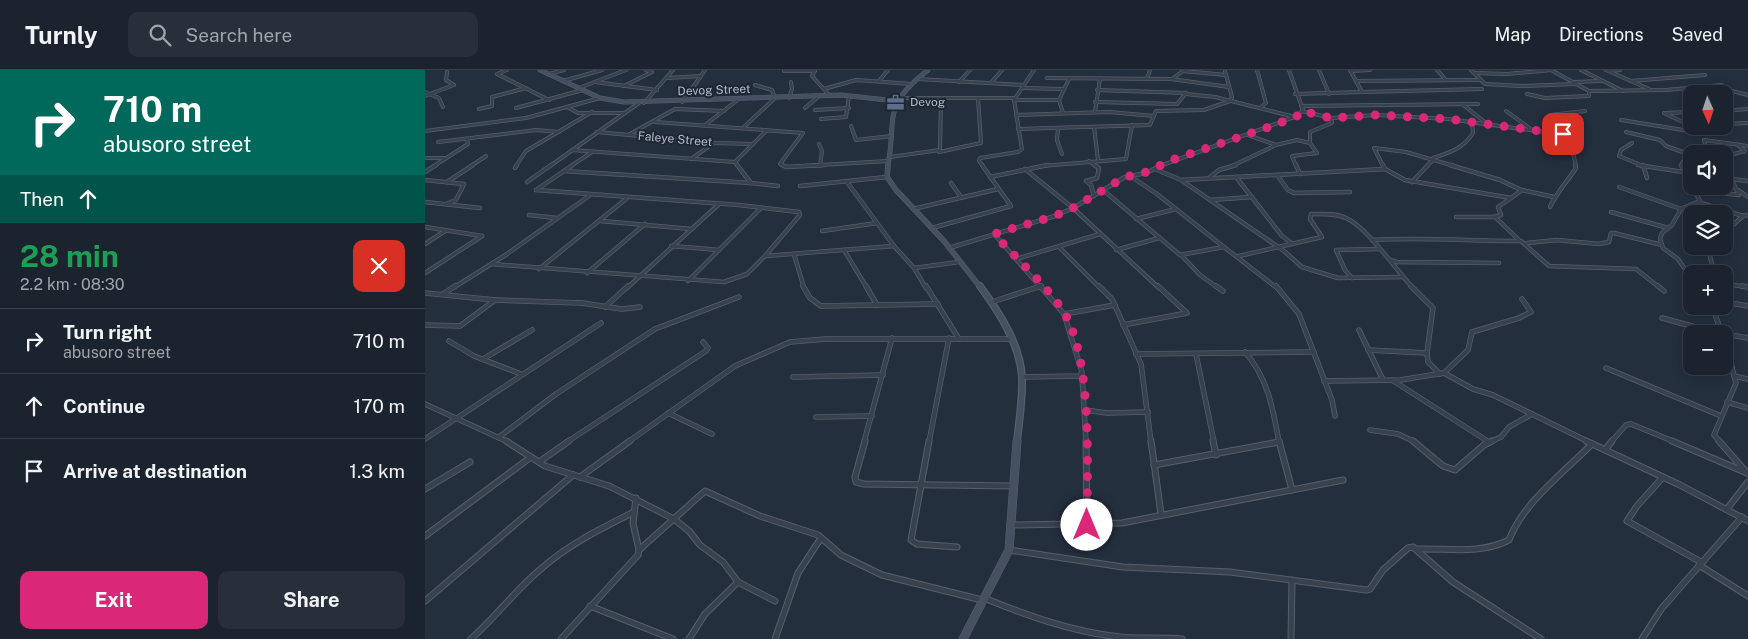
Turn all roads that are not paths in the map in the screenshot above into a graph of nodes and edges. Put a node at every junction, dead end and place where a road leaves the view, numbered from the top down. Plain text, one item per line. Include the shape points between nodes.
1 (507, 70) edge
2 (540, 70) edge
3 (564, 70) edge
4 (602, 70) edge
5 (626, 70) edge
6 (646, 70) edge
7 (673, 70) edge
8 (705, 70) edge
9 (784, 70) edge
10 (815, 70) edge
11 (888, 70) edge
12 (928, 70) edge
13 (970, 70) edge
14 (1002, 70) edge
15 (1034, 70) edge
16 (1150, 70) edge
17 (1225, 70) edge
18 (1257, 70) edge
19 (1289, 70) edge
20 (1319, 70) edge
21 (1370, 70) edge
22 (1437, 70) edge
23 (1471, 70) edge
24 (1496, 70) edge
25 (1552, 70) edge
26 (1581, 70) edge
27 (1620, 70) edge
28 (1351, 71) edge
29 (1608, 71) edge
30 (447, 72) dead end
31 (1474, 73) junction
32 (549, 74) junction
33 (1499, 74) junction
34 (1227, 75) junction
35 (1705, 75) dead end
36 (701, 76) junction
37 (668, 78) junction
38 (1047, 78) dead end
39 (918, 79) junction
40 (1069, 79) junction
41 (1100, 79) junction
42 (1147, 79) junction
43 (1172, 79) junction
44 (1446, 80) junction
45 (1479, 80) junction
46 (563, 81) junction
47 (879, 81) junction
48 (1356, 81) junction
49 (1602, 81) junction
50 (1631, 81) junction
51 (595, 82) junction
52 (791, 82) dead end
53 (959, 82) junction
54 (991, 83) junction
55 (1575, 83) junction
56 (912, 84) junction
57 (755, 85) dead end
58 (624, 86) junction
59 (1023, 86) junction
60 (1229, 87) junction
61 (526, 88) junction
62 (1683, 88) edge
63 (824, 89) junction
64 (1063, 89) junction
65 (1482, 89) dead end
66 (581, 90) junction
67 (657, 90) junction
68 (1097, 90) junction
69 (1651, 90) junction
70 (1589, 91) junction
71 (1733, 91) edge
72 (425, 92) edge
73 (1362, 92) junction
74 (1625, 92) junction
75 (431, 94) junction
76 (1186, 94) junction
77 (1295, 94) junction
78 (1329, 94) junction
79 (1527, 94) dead end
80 (1748, 94) edge
81 (425, 96) edge
82 (830, 96) junction
83 (849, 96) junction
84 (818, 97) junction
85 (600, 98) junction
86 (775, 98) junction
87 (789, 98) junction
88 (941, 98) junction
89 (978, 98) junction
90 (1014, 99) junction
91 (549, 100) junction
92 (739, 100) junction
93 (897, 100) junction
94 (1059, 100) junction
95 (1230, 101) junction
96 (682, 102) junction
97 (1095, 102) junction
98 (639, 103) junction
99 (645, 103) junction
100 (1461, 104) junction
101 (1478, 104) dead end
102 (1301, 106) junction
103 (443, 107) dead end
104 (567, 107) junction
105 (517, 108) dead end
106 (805, 108) dead end
107 (849, 108) junction
108 (1260, 108) junction
109 (479, 109) dead end
110 (1748, 109) edge
111 (815, 110) dead end
112 (1733, 110) edge
113 (724, 111) junction
114 (1302, 111) junction
115 (1506, 111) dead end
116 (1585, 111) dead end
117 (592, 112) junction
118 (1095, 112) junction
119 (1683, 112) edge
120 (625, 113) junction
121 (1063, 114) junction
122 (1016, 115) junction
123 (1154, 116) junction
124 (1295, 117) junction
125 (1331, 118) junction
126 (821, 119) dead end
127 (1621, 120) dead end
128 (1472, 121) junction
129 (1683, 121) edge
130 (655, 122) junction
131 (1486, 123) junction
132 (1748, 123) edge
133 (1733, 124) edge
134 (705, 125) junction
135 (1132, 125) junction
136 (851, 126) dead end
137 (1094, 126) junction
138 (743, 128) junction
139 (1058, 128) junction
140 (1018, 129) junction
141 (767, 130) junction
142 (1533, 130) junction
143 (425, 131) edge
144 (559, 132) junction
145 (597, 132) junction
146 (1626, 132) dead end
147 (1683, 132) edge
148 (628, 135) junction
149 (1248, 135) junction
150 (1703, 135) edge
151 (892, 136) junction
152 (1569, 136) junction
153 (466, 139) junction
154 (1705, 140) junction
155 (438, 142) dead end
156 (1310, 142) junction
157 (714, 143) junction
158 (1632, 143) dead end
159 (753, 144) junction
160 (819, 144) dead end
161 (1276, 145) junction
162 (1706, 145) edge
163 (1738, 145) junction
164 (1748, 146) edge
165 (572, 150) junction
166 (592, 152) junction
167 (939, 152) junction
168 (1683, 153) edge
169 (1062, 154) dead end
170 (1733, 154) edge
171 (486, 156) dead end
172 (425, 158) edge
173 (446, 158) junction
174 (691, 159) junction
175 (889, 159) junction
176 (1433, 159) junction
177 (1098, 160) junction
178 (1089, 161) junction
179 (1683, 161) edge
180 (735, 162) junction
181 (1643, 165) junction
182 (820, 166) junction
183 (515, 168) dead end
184 (1025, 169) junction
185 (1155, 169) junction
186 (1385, 169) junction
187 (564, 171) junction
188 (425, 172) edge
189 (1683, 172) joint
190 (1300, 174) junction
191 (1277, 175) junction
192 (1130, 176) junction
193 (887, 177) junction
194 (990, 177) junction
195 (1210, 177) junction
196 (1236, 177) junction
197 (1647, 178) dead end
198 (425, 180) edge
199 (1181, 180) junction
200 (1748, 181) edge
201 (447, 182) junction
202 (527, 182) dead end
203 (847, 182) junction
204 (1411, 182) junction
205 (751, 183) junction
206 (951, 183) dead end
207 (778, 186) dead end
208 (799, 186) dead end
209 (1619, 187) dead end
210 (999, 189) junction
211 (1737, 189) junction
212 (1103, 190) junction
213 (1521, 190) junction
214 (1350, 192) dead end
215 (1733, 194) edge
216 (1697, 195) edge
217 (1739, 195) junction
218 (589, 196) junction
219 (1094, 196) junction
220 (961, 197) junction
221 (1252, 197) junction
222 (1554, 197) junction
223 (1748, 197) edge
224 (627, 198) junction
225 (1511, 198) junction
226 (1209, 200) junction
227 (425, 202) edge
228 (1699, 202) junction
229 (446, 204) junction
230 (718, 204) junction
231 (1549, 207) dead end
232 (480, 208) dead end
233 (761, 208) junction
234 (1073, 208) junction
235 (913, 209) junction
236 (1681, 209) junction
237 (1176, 210) junction
238 (1611, 212) dead end
239 (529, 215) dead end
240 (1748, 215) edge
241 (1743, 216) junction
242 (1457, 217) dead end
243 (1495, 217) junction
244 (556, 218) junction
245 (1136, 219) junction
246 (600, 221) junction
247 (877, 223) junction
248 (645, 224) junction
249 (1733, 225) edge
250 (425, 227) edge
251 (932, 228) junction
252 (1668, 228) junction
253 (691, 229) junction
254 (445, 231) junction
255 (823, 231) dead end
256 (994, 234) junction
257 (1100, 234) junction
258 (1159, 238) junction
259 (1372, 240) junction
260 (1521, 241) junction
261 (1290, 242) junction
262 (1527, 243) junction
263 (425, 244) edge
264 (1662, 245) junction
265 (671, 246) junction
266 (894, 246) junction
267 (1276, 246) junction
268 (1059, 247) junction
269 (1224, 247) junction
270 (949, 248) junction
271 (1380, 249) junction
272 (719, 250) junction
273 (844, 250) junction
274 (1116, 250) junction
275 (794, 254) junction
276 (765, 256) junction
277 (1183, 256) junction
278 (1239, 256) junction
279 (1016, 259) junction
280 (1387, 259) junction
281 (959, 262) junction
282 (1499, 263) dead end
283 (491, 264) junction
284 (539, 268) junction
285 (914, 268) junction
286 (1683, 269) edge
287 (425, 273) edge
288 (587, 273) junction
289 (638, 277) junction
290 (1402, 277) junction
291 (1352, 278) junction
292 (688, 281) junction
293 (1733, 285) edge
294 (1042, 286) junction
295 (1748, 287) edge
296 (1223, 291) dead end
297 (1664, 292) dead end
298 (425, 293) edge
299 (443, 294) junction
300 (739, 297) dead end
301 (1522, 299) dead end
302 (495, 300) junction
303 (992, 302) junction
304 (938, 304) junction
305 (1733, 304) edge
306 (877, 305) junction
307 (1115, 305) junction
308 (605, 306) junction
309 (1748, 306) edge
310 (640, 307) dead end
311 (1064, 314) junction
312 (1662, 318) dead end
313 (601, 323) dead end
314 (425, 325) edge
315 (1123, 325) junction
316 (1687, 325) edge
317 (532, 330) dead end
318 (1359, 330) dead end
319 (1733, 336) edge
320 (892, 338) junction
321 (949, 338) junction
322 (1748, 338) edge
323 (959, 339) junction
324 (1012, 339) junction
325 (449, 341) dead end
326 (703, 342) dead end
327 (1368, 350) junction
328 (1245, 352) junction
329 (1314, 352) junction
330 (1427, 353) junction
331 (1137, 354) junction
332 (1196, 354) junction
333 (483, 359) junction
334 (1606, 368) dead end
335 (1733, 372) edge
336 (1442, 373) junction
337 (521, 374) junction
338 (883, 375) junction
339 (1082, 375) junction
340 (1734, 376) junction
341 (793, 377) dead end
342 (1022, 377) junction
343 (1748, 379) edge
344 (1383, 380) junction
345 (1392, 380) junction
346 (1324, 382) junction
347 (1727, 402) junction
348 (425, 404) edge
349 (435, 407) junction
350 (425, 408) edge
351 (1748, 408) edge
352 (1085, 410) junction
353 (1148, 412) junction
354 (668, 414) junction
355 (1532, 414) junction
356 (872, 416) junction
357 (1335, 416) dead end
358 (1721, 416) junction
359 (457, 418) junction
360 (816, 418) dead end
361 (1370, 430) dead end
362 (712, 434) dead end
363 (499, 437) junction
364 (425, 439) edge
365 (1279, 442) junction
366 (1489, 442) junction
367 (1592, 444) junction
368 (1605, 450) junction
369 (1216, 455) junction
370 (531, 457) junction
371 (469, 462) dead end
372 (539, 462) junction
373 (1154, 465) junction
374 (1747, 471) edge
375 (573, 475) junction
376 (580, 477) junction
377 (1663, 477) junction
378 (1343, 480) dead end
379 (1748, 482) edge
380 (921, 484) junction
381 (1013, 486) junction
382 (425, 489) edge
383 (1292, 490) junction
384 (636, 498) junction
385 (1727, 508) junction
386 (634, 512) junction
387 (1161, 514) junction
388 (1742, 517) junction
389 (674, 519) junction
390 (1748, 521) edge
391 (1010, 525) junction
392 (1087, 525) junction
393 (425, 536) edge
394 (821, 538) junction
395 (957, 547) dead end
396 (1417, 548) junction
397 (639, 550) junction
398 (1009, 550) junction
399 (1700, 563) junction
400 (1292, 580) junction
401 (737, 582) junction
402 (1748, 596) edge
403 (983, 599) junction
404 (425, 601) edge
405 (775, 601) dead end
406 (591, 606) junction
407 (1103, 634) junction
408 (471, 639) edge
409 (561, 639) edge
410 (673, 639) edge
411 (689, 639) edge
412 (775, 639) edge
413 (963, 639) edge
414 (1111, 639) edge
415 (1182, 639) edge
416 (1291, 639) edge
417 (1541, 639) edge
418 (1642, 639) edge

1 - 61 street via 497,74
2 - 32 street, Devog Street
3 - 32 street
4 - 46 street
5 - 51 street
6 - 58 street via 652,72
7 - 37 street
8 - 36 street
9 - 10 street
10 - 63 street via 812,76
11 - 47 street
12 - 39 street
13 - 53 street
14 - 54 street
15 - 59 street
16 - 42 street
17 - 34 street
18 - 108 street via 1266,103
19 - 77 street
20 - 78 street
21 - 28 street
22 - 44 street
23 - 31 street
24 - 33 street
25 - 33 street
25 - 55 street
26 - 49 street
27 - 29 street
28 - 48 street
29 - 50 street
30 - 75 street via 446,80 454,85
31 - 33 street
31 - 45 street
32 - 46 street, Devog Street
34 - 43 street via 1183,71
34 - 60 street
35 - 50 street
36 - 37 street
36 - 96 street
37 - 67 street
38 - 40 street
39 - 53 street
39 - 56 street
40 - 41 street
40 - 64 street
41 - 42 street
41 - 68 street
42 - 43 street
43 - 60 street
44 - 45 street
44 - 48 street
45 - 55 street via 1485,84 1521,86
46 - 66 street, Devog Street
47 - 56 street
47 - 63 street via 845,80
48 - 73 street
49 - 55 street
49 - 74 street
50 - 69 street
51 - 58 street
51 - 66 street
52 - 87 street
53 - 54 street
54 - 59 street
55 - 70 street
56 - 93 street
57 - 86 street via 772,90
58 - 67 street
59 - 64 street
59 - 90 street
60 - 95 street
61 - 91 street
61 - 109 street via 492,97 492,106
62 - 69 street
63 - 82 street
64 - 94 street
65 - 73 street
66 - 85 street, Devog Street
66 - 91 street
67 - 99 street
68 - 76 street
68 - 97 street
69 - 74 street
70 - 74 street
70 - 79 street via 1589,96 1547,98
71 - 80 street
72 - 75 street
73 - 78 street
75 - 81 street
75 - 103 street via 441,100
76 - 95 street
76 - 97 street via 1177,104
77 - 78 street
77 - 102 street
82 - 83 street, Devog Street
82 - 84 street, Devog Street
83 - 93 street, Devog Street
83 - 107 street
84 - 87 street, Devog Street
84 - 106 street
85 - 98 street, Devog Street
85 - 104 street
86 - 87 street, Devog Street
86 - 92 street, Devog Street
86 - 138 street
88 - 89 street
88 - 93 street
88 - 167 street
89 - 90 street
89 - 167 street via 981,143
90 - 94 street
90 - 122 street
91 - 105 street
92 - 96 street, Devog Street
92 - 113 street
93 - 151 street via 892,115
94 - 121 street
95 - 108 street
95 - 123 street via 1210,109 1159,111
96 - 99 street, Devog Street
97 - 118 street
98 - 99 street, Devog Street
98 - 120 street
100 - 101 street
100 - 102 street
100 - 131 street
102 - 114 street
104 - 117 street via 576,113
104 - 143 street via 519,119
107 - 111 street
107 - 126 street via 846,117
108 - 124 street
110 - 112 street
113 - 130 street via 675,109
113 - 134 street
114 - 124 street
114 - 125 street
115 - 142 street
116 - 152 street via 1550,115 1574,135
117 - 120 street
117 - 144 street
118 - 121 street
118 - 123 street
119 - 129 street via 1664,113
120 - 145 street
121 - 122 street
122 - 140 street
123 - 135 street via 1150,125
124 - 149 street
125 - 128 street via 1376,115
125 - 156 street via 1332,123 1310,132
127 - 147 street
128 - 131 street
128 - 176 street via 1473,133 1467,142
130 - 134 street
130 - 148 street
131 - 142 street
132 - 133 street
134 - 138 street
135 - 137 street
135 - 177 street via 1127,158
136 - 151 street via 856,140
137 - 139 street
137 - 177 street
138 - 141 street
139 - 140 street
139 - 169 street via 1057,140
140 - 194 street via 1021,151 979,159
141 - 159 street
141 - 182 street via 804,133 781,166
142 - 152 street
144 - 153 street via 536,130
144 - 183 street via 526,151
145 - 148 street, Faleye Street
145 - 165 street
146 - 168 street via 1660,140
148 - 157 street, Faleye Street
149 - 161 street
149 - 185 street via 1172,160
150 - 154 street
151 - 175 street
152 - 222 street via 1576,168
153 - 155 street
153 - 173 street via 468,144
154 - 162 street
154 - 163 street
156 - 161 street via 1295,140
156 - 190 street via 1317,153 1292,156
157 - 159 street, Faleye Street
157 - 174 street
158 - 181 street via 1621,150 1619,156
159 - 180 street
160 - 182 street via 822,151
161 - 195 street via 1239,164 1216,171
163 - 164 street
163 - 170 street via 1745,151
165 - 166 street
165 - 202 street
166 - 174 street
166 - 187 street
167 - 175 street
171 - 201 street
172 - 173 street
173 - 188 street
174 - 180 street
175 - 182 street
175 - 193 street
176 - 186 street via 1374,148
176 - 204 street
176 - 213 street via 1486,174
177 - 178 street
178 - 184 street
178 - 219 street via 1099,168 1097,178 1086,181 1091,185
179 - 189 street
180 - 205 street
181 - 189 street
181 - 197 street
184 - 194 street
184 - 234 street
185 - 192 street
185 - 199 street
186 - 190 street
186 - 204 street
187 - 205 street
187 - 218 street via 537,192
190 - 191 street
191 - 196 street
191 - 214 street via 1294,193
192 - 212 street
192 - 237 street
193 - 203 street
193 - 235 street
194 - 210 street
195 - 196 street
195 - 199 street
196 - 221 street
198 - 201 street
199 - 226 street
200 - 211 street via 1731,179
201 - 229 street via 463,184 456,200
203 - 208 street
203 - 247 street
204 - 225 street
205 - 207 street
206 - 220 street
209 - 236 street
210 - 220 street
210 - 251 street via 1011,206
211 - 217 street
211 - 223 street
212 - 219 street
212 - 245 street
213 - 222 street
213 - 225 street
215 - 217 street
216 - 228 street
217 - 223 street
218 - 224 street
218 - 244 street
219 - 234 street
220 - 235 street
221 - 226 street
221 - 261 street
222 - 231 street
224 - 230 street
224 - 246 street
225 - 243 street via 1498,206 1501,215
226 - 267 street
227 - 229 street
228 - 236 street
228 - 241 street
229 - 232 street
230 - 233 street
230 - 253 street
233 - 272 street
233 - 276 street via 800,214
234 - 256 street
234 - 257 street
235 - 251 street
236 - 252 street
237 - 245 street
237 - 269 street
238 - 252 street
239 - 244 street
240 - 241 street
241 - 249 street
242 - 243 street
243 - 260 street
244 - 283 street
245 - 258 street
246 - 248 street
246 - 284 street
247 - 255 street
247 - 266 street
248 - 253 street
248 - 288 street
250 - 254 street
251 - 270 street
252 - 264 street via 1662,233
253 - 265 street
254 - 263 street
254 - 287 street via 482,236
256 - 270 street
256 - 279 street
257 - 268 street
257 - 274 street
258 - 274 street
258 - 277 street
259 - 260 street
259 - 261 street via 1344,217 1313,214 1309,216 1322,237
259 - 271 street
260 - 262 street
261 - 267 street
262 - 264 street via 1557,240 1599,244 1609,242 1611,233 1614,233
262 - 297 street via 1549,266 1636,268
264 - 286 street via 1678,259
265 - 272 street
265 - 289 street
266 - 273 street
266 - 285 street
267 - 278 street
267 - 291 street via 1302,267 1325,275
268 - 279 street
268 - 307 street
269 - 277 street
269 - 278 street
270 - 281 street
271 - 280 street
271 - 291 street via 1335,250
272 - 292 street
273 - 275 street
273 - 306 street
274 - 315 street via 1187,313
275 - 276 street
275 - 306 street via 797,274 818,305
276 - 292 street via 747,274 730,281
277 - 296 street via 1200,275
278 - 329 street via 1283,294 1300,317
279 - 294 street
280 - 282 street via 1397,262
280 - 290 street
281 - 285 street
281 - 303 street
283 - 284 street
283 - 299 street
284 - 288 street
285 - 304 street
288 - 289 street
289 - 292 street
289 - 308 street
290 - 291 street
290 - 330 street via 1433,308
293 - 295 street
294 - 303 street
294 - 311 street
298 - 299 street
299 - 302 street
300 - 363 street via 655,329 556,394
301 - 336 street via 1531,312 1484,325 1472,332 1463,357
302 - 308 street
302 - 314 street via 460,326
303 - 324 street
304 - 306 street
304 - 323 street
305 - 309 street
307 - 311 street
307 - 315 street
308 - 310 street
311 - 339 street via 1077,348
312 - 316 street
313 - 337 street
315 - 331 street
317 - 333 street
318 - 327 street
319 - 322 street
320 - 321 street
320 - 338 street
320 - 354 street via 790,342 735,366
321 - 323 street
321 - 380 street
323 - 324 street
324 - 342 street
325 - 333 street
326 - 372 street via 708,348 706,351
327 - 330 street
327 - 344 street
328 - 329 street
328 - 332 street
328 - 365 street via 1258,366 1269,389
329 - 346 street
330 - 336 street via 1428,362
331 - 332 street
331 - 353 street
332 - 369 street
333 - 337 street
334 - 358 street via 1646,381 1662,392
335 - 340 street
336 - 345 street
336 - 355 street
337 - 359 street
338 - 341 street
338 - 356 street
339 - 342 street
339 - 352 street
340 - 343 street
340 - 347 street via 1736,383
342 - 381 street
344 - 345 street
344 - 346 street
345 - 366 street
346 - 357 street via 1333,400
347 - 351 street
347 - 358 street
348 - 349 street
349 - 350 street
349 - 359 street
352 - 353 street
352 - 392 street
353 - 373 street
354 - 362 street
354 - 376 street
355 - 366 street
355 - 367 street
356 - 360 street
356 - 380 street via 856,482
358 - 374 street via 1714,435
359 - 363 street
359 - 364 street
361 - 366 street via 1387,431 1411,440 1452,470
363 - 370 street
365 - 369 street
365 - 383 street
367 - 368 street
367 - 396 street via 1525,511 1509,540 1501,545 1469,551
368 - 374 street via 1626,425 1631,424
368 - 377 street
369 - 373 street
370 - 372 street
370 - 393 street
371 - 382 street
372 - 375 street
373 - 387 street
375 - 376 street
375 - 404 street
376 - 384 street
377 - 385 street
377 - 399 street via 1627,521
378 - 383 street
379 - 385 street
380 - 381 street
380 - 395 street via 911,540 917,544
381 - 391 street
383 - 387 street
384 - 386 street
384 - 389 street
385 - 388 street
386 - 397 street
386 - 408 street via 583,538 537,572
387 - 392 street
388 - 390 street
388 - 399 street
389 - 394 street via 705,492 760,516 811,531
389 - 397 street
389 - 401 street via 723,562
391 - 392 street
391 - 398 street
394 - 403 street via 841,554 882,575
394 - 412 street via 798,573
396 - 400 street via 1408,548 1383,570 1369,590
396 - 417 street via 1453,582
397 - 406 street via 632,563
398 - 400 street via 1123,567 1230,572
398 - 403 street
399 - 402 street
399 - 418 street via 1662,608
400 - 416 street
401 - 405 street
401 - 411 street via 705,614
403 - 407 street via 1031,618
403 - 413 street
406 - 409 street
406 - 410 street
407 - 414 street
407 - 415 street

